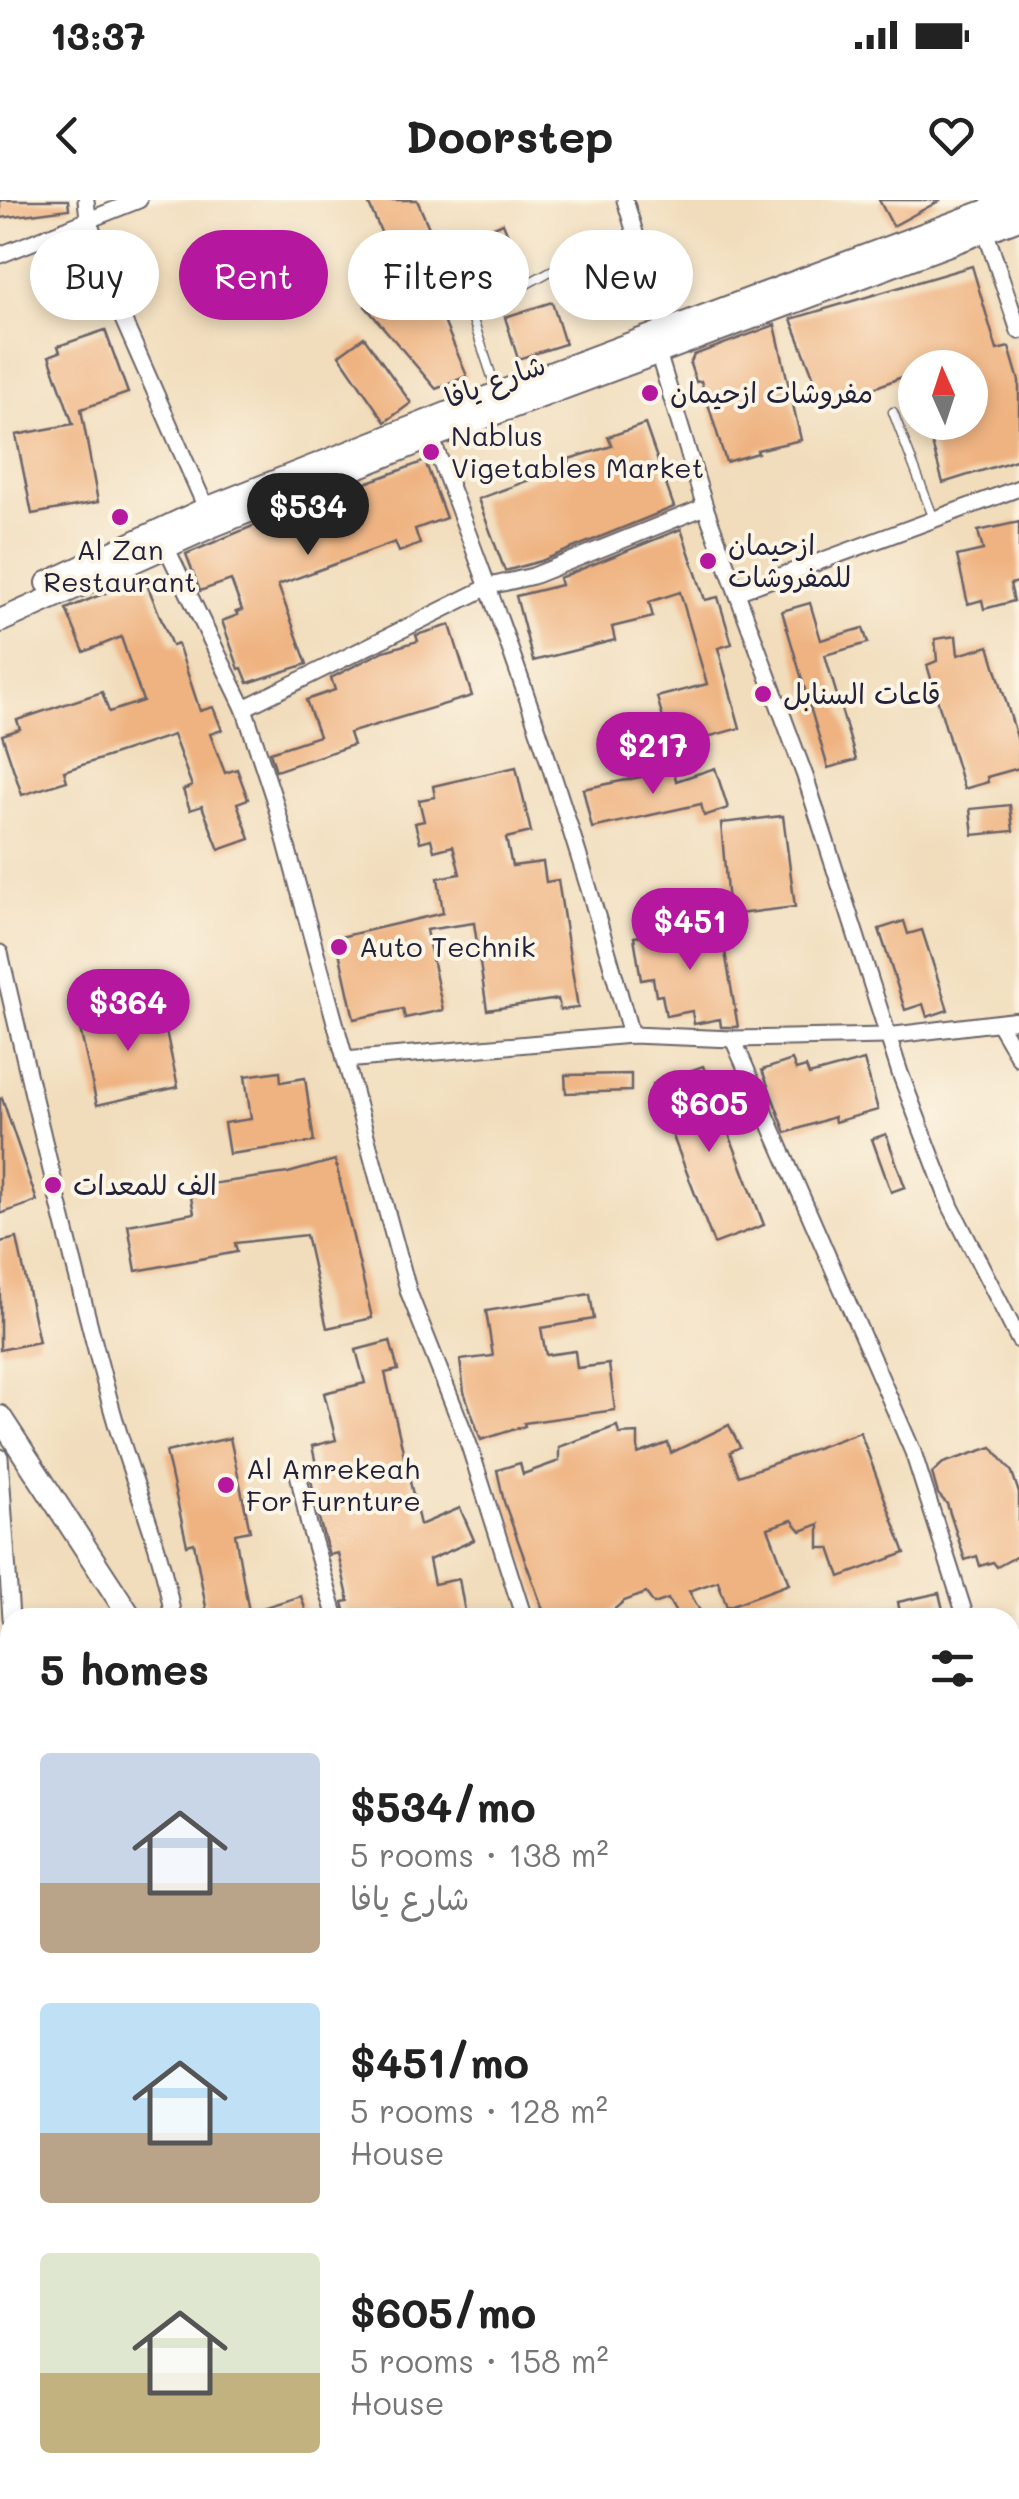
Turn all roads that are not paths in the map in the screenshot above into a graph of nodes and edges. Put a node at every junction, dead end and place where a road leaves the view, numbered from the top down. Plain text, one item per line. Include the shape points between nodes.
1 (86, 200) edge
2 (139, 200) edge
3 (625, 200) edge
4 (1016, 200) edge
5 (982, 214) edge
6 (88, 218) junction
7 (1019, 218) edge
8 (0, 255) edge
9 (549, 272) edge
10 (664, 328) junction
11 (1019, 332) edge
12 (658, 353) junction
13 (498, 394) junction
14 (894, 412) dead end
15 (431, 436) junction
16 (1019, 488) edge
17 (705, 507) junction
18 (210, 517) junction
19 (934, 520) junction
20 (166, 546) junction
21 (490, 586) junction
22 (737, 592) junction
23 (0, 605) edge
24 (0, 621) edge
25 (244, 708) junction
26 (0, 953) edge
27 (1019, 1020) edge
28 (999, 1024) junction
29 (631, 1035) junction
30 (887, 1036) junction
31 (733, 1039) junction
32 (1019, 1058) edge
33 (346, 1060) junction
34 (1019, 1340) edge
35 (0, 1417) edge
36 (0, 1457) edge
37 (298, 1473) dead end
38 (10, 1608) edge
39 (124, 1608) edge
40 (171, 1608) edge
41 (333, 1608) edge
42 (521, 1608) edge
43 (963, 1608) edge

1 - 6 street
2 - 6 street
3 - 10 street
4 - 5 main road, شارع يافا
5 - 7 main road, شارع يافا
5 - 10 main road, شارع يافا
5 - 11 street
5 - 12 main road, شارع يافا
6 - 8 street
6 - 18 street via 118,308
9 - 13 lane via 471,314
10 - 12 street
10 - 13 main road, شارع يافا
12 - 15 main road, شارع يافا
12 - 17 street
13 - 18 main road, شارع يافا
14 - 19 lane
15 - 18 main road, شارع يافا
15 - 21 street
16 - 19 street
17 - 21 street via 533,576
17 - 22 street
18 - 20 main road, شارع يافا
18 - 23 main road, شارع يافا
19 - 22 street
20 - 24 main road, شارع يافا
20 - 25 street
21 - 25 street
21 - 29 street via 567,814
22 - 30 street via 805,776
25 - 33 street
26 - 40 street via 67,1245
27 - 28 street
28 - 30 street
28 - 32 street
29 - 31 street
29 - 33 street
30 - 31 street
30 - 34 street via 951,1206
31 - 43 street via 913,1452
33 - 42 street via 409,1293 468,1442
35 - 39 main road
36 - 38 street
37 - 41 street

